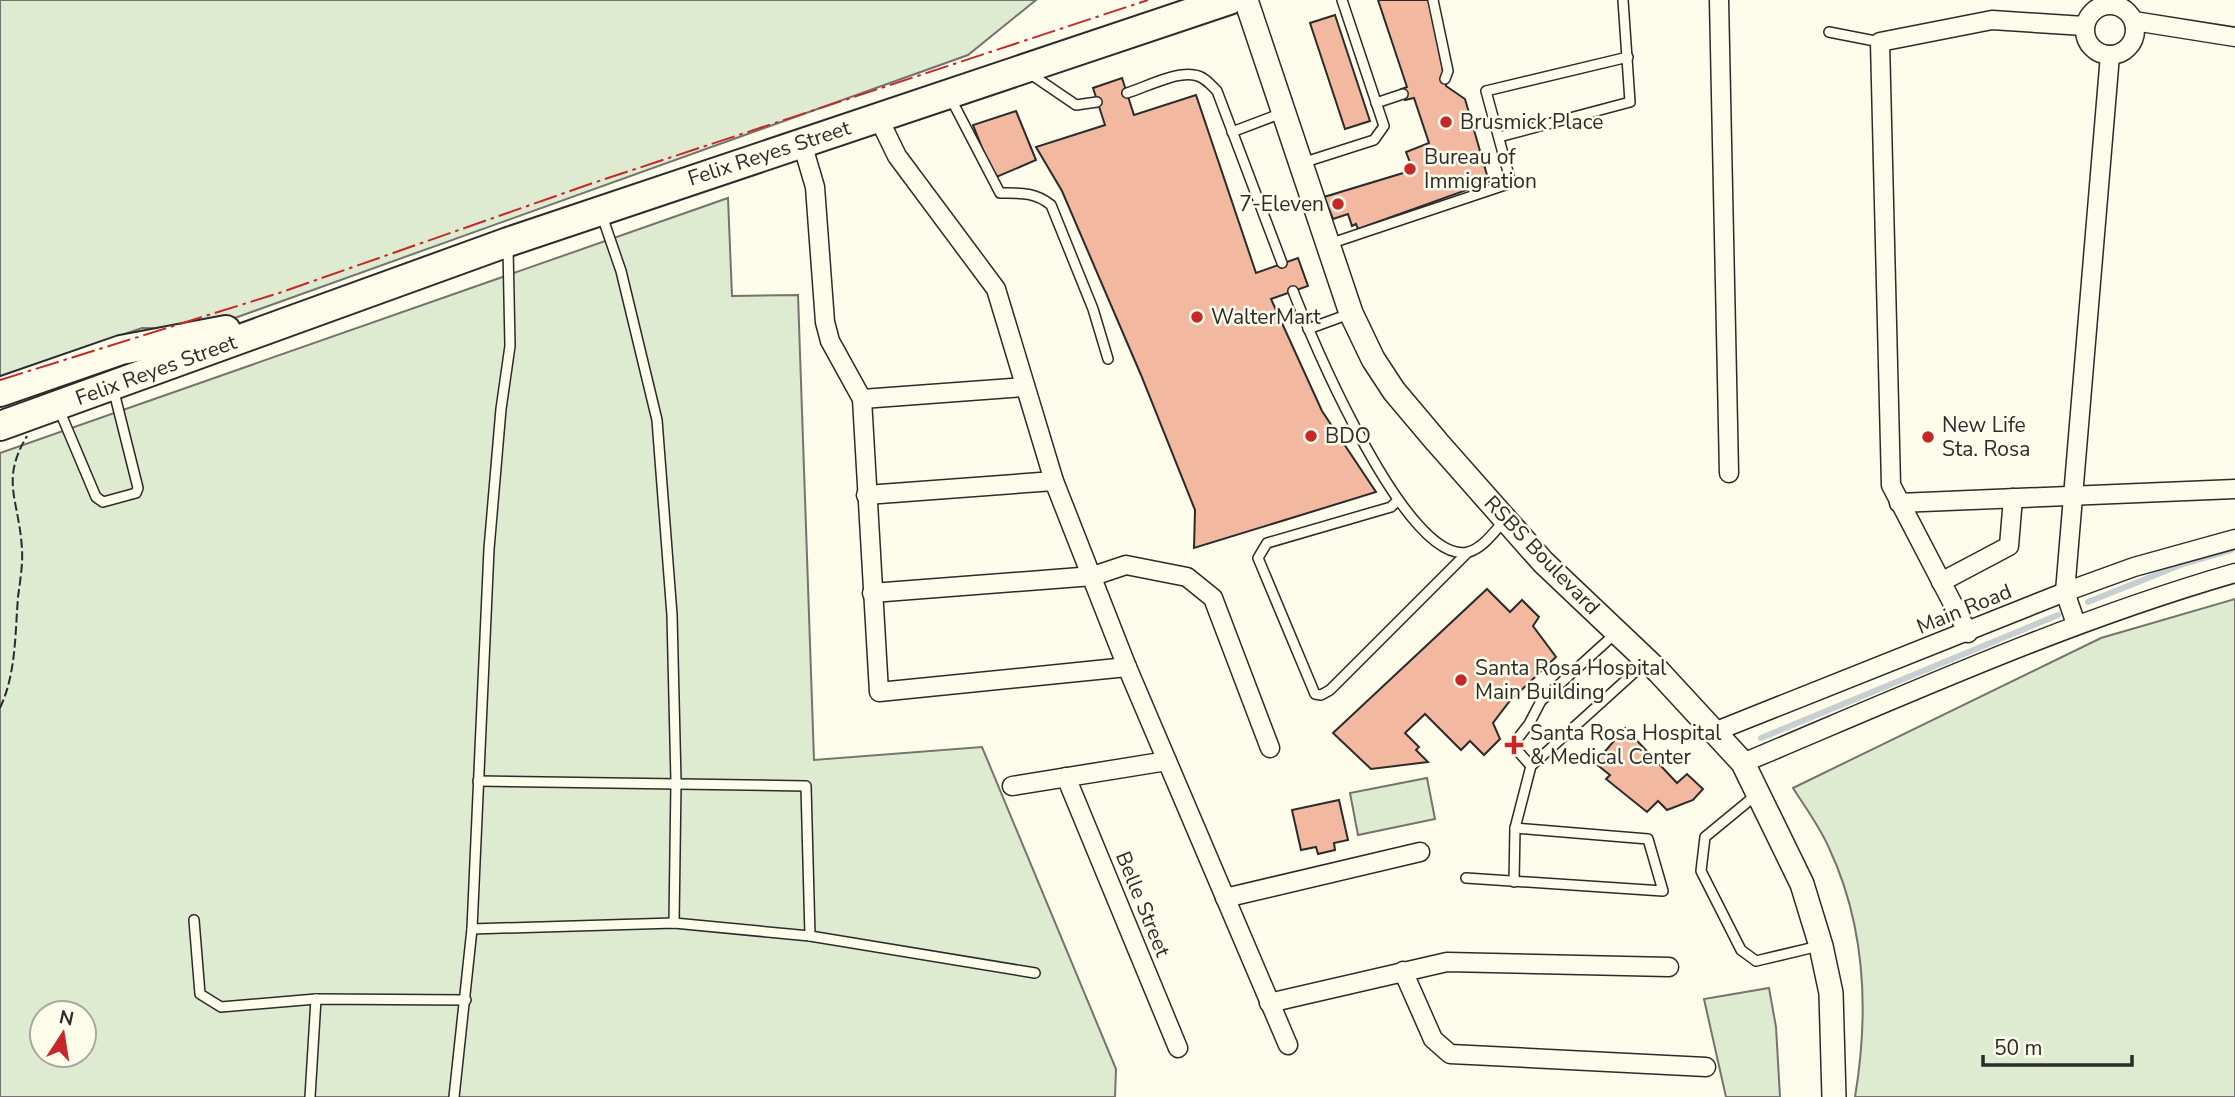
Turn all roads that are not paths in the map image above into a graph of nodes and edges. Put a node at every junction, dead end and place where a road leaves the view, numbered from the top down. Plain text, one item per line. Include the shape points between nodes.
1 (1230, 0) edge
2 (1246, 0) edge
3 (1342, 0) edge
4 (1433, 0) edge
5 (1623, 0) edge
6 (1719, 0) edge
7 (2106, 2) edge
8 (2134, 21) junction
9 (2084, 26) junction
10 (1829, 32) dead end
11 (2235, 37) edge
12 (1880, 42) junction
13 (2110, 55) junction
14 (1628, 57) junction
15 (1024, 69) junction
16 (1445, 79) dead end
17 (1127, 93) dead end
18 (948, 94) junction
19 (1403, 94) dead end
20 (1097, 102) dead end
21 (1376, 103) junction
22 (1282, 113) junction
23 (878, 117) junction
24 (1232, 132) junction
25 (1499, 137) junction
26 (802, 143) junction
27 (1301, 164) junction
28 (601, 211) junction
29 (508, 242) junction
30 (1327, 244) junction
31 (1282, 263) dead end
32 (1293, 291) dead end
33 (311, 313) junction
34 (1351, 313) junction
35 (1308, 328) junction
36 (1108, 359) dead end
37 (112, 386) junction
38 (1024, 387) junction
39 (0, 392) edge
40 (862, 399) junction
41 (58, 405) junction
42 (0, 426) edge
43 (1729, 473) dead end
44 (1054, 481) junction
45 (2235, 489) edge
46 (866, 495) junction
47 (2072, 495) junction
48 (2013, 498) junction
49 (1398, 500) junction
50 (1899, 503) junction
51 (1505, 520) junction
52 (2235, 539) edge
53 (1467, 552) junction
54 (2235, 573) edge
55 (1093, 576) junction
56 (1941, 582) junction
57 (2065, 592) junction
58 (872, 593) junction
59 (2076, 624) junction
60 (1618, 632) junction
61 (1968, 633) junction
62 (1647, 662) junction
63 (1127, 667) junction
64 (1714, 732) junction
65 (1270, 748) dead end
66 (1167, 761) junction
67 (1743, 763) junction
68 (1531, 766) junction
69 (1066, 777) junction
70 (478, 781) junction
71 (676, 782) junction
72 (1012, 786) dead end
73 (1758, 793) junction
74 (1515, 828) junction
75 (1420, 852) dead end
76 (1466, 878) dead end
77 (1514, 882) junction
78 (1225, 898) junction
79 (194, 920) dead end
80 (674, 923) junction
81 (472, 929) junction
82 (810, 936) junction
83 (1821, 946) junction
84 (1669, 967) dead end
85 (1403, 971) junction
86 (1035, 973) dead end
87 (316, 999) junction
88 (466, 1000) junction
89 (1269, 1003) junction
90 (1288, 1045) dead end
91 (1178, 1048) dead end
92 (1706, 1067) dead end
93 (310, 1097) edge
94 (454, 1097) edge
95 (1834, 1097) edge

1 - 15 main road, Felix Reyes Street
2 - 22 street, RSBS Boulevard
3 - 21 lane
4 - 16 lane via 1448,71
5 - 14 lane
6 - 43 street
7 - 8 street via 2123,8
7 - 9 street via 2089,14
8 - 11 street
8 - 13 street via 2135,35 2129,47
9 - 12 street via 1992,20
9 - 13 street via 2091,47
10 - 12 lane
12 - 50 street via 1889,466
13 - 47 street
14 - 25 lane via 1630,102
14 - 25 lane via 1486,91
15 - 18 main road, Felix Reyes Street
15 - 20 lane via 1076,105
17 - 24 lane via 1196,74 1217,92
18 - 23 main road, Felix Reyes Street
18 - 36 lane via 1000,193 1025,193 1051,205
19 - 21 lane
21 - 27 lane via 1384,127 1374,140
22 - 24 lane
22 - 27 street, RSBS Boulevard
23 - 26 main road, Felix Reyes Street
23 - 38 street via 897,156 996,289
24 - 31 lane
25 - 30 lane via 1511,183
26 - 28 main road, Felix Reyes Street
26 - 40 street via 815,187 825,322 830,341
27 - 30 street, RSBS Boulevard
28 - 29 main road, Felix Reyes Street
28 - 71 lane via 621,271 657,419 672,615
29 - 33 main road, Felix Reyes Street
29 - 70 lane via 510,346 489,549
30 - 34 street, RSBS Boulevard
32 - 35 lane
33 - 37 main road, Felix Reyes Street
33 - 39 main road, Felix Reyes Street via 121,350
34 - 35 lane
34 - 51 street, RSBS Boulevard via 1394,391
35 - 49 lane via 1335,392
37 - 41 main road, Felix Reyes Street
37 - 41 lane via 136,492 103,502 96,497
38 - 40 street
38 - 44 street
40 - 46 street
41 - 42 main road, Felix Reyes Street
44 - 46 street
44 - 55 street
45 - 47 street
46 - 58 street
47 - 48 street
47 - 57 street
48 - 50 street
48 - 56 street via 2009,546
49 - 53 lane via 1435,544 1451,552
49 - 53 lane via 1391,507 1267,543 1261,549 1258,558 1315,694 1330,690
50 - 56 street
51 - 53 lane via 1481,545
51 - 60 street, RSBS Boulevard
52 - 57 street, Main Road
54 - 59 street
55 - 58 street
55 - 63 street
55 - 65 street via 1126,565 1187,578 1213,598
56 - 61 street
57 - 59 street
57 - 61 street, Main Road
58 - 63 street via 879,692
59 - 67 street
60 - 62 street, RSBS Boulevard
60 - 68 lane via 1541,701 1515,742
61 - 64 street, Main Road
62 - 64 street, RSBS Boulevard
62 - 68 lane
63 - 66 street
64 - 67 street, RSBS Boulevard
66 - 69 street
66 - 78 street
67 - 73 street, RSBS Boulevard
68 - 74 lane
69 - 72 street
69 - 91 street, Belle Street
70 - 71 lane
70 - 81 lane
71 - 80 lane
71 - 82 lane via 806,786
73 - 83 street, RSBS Boulevard via 1802,884
73 - 83 lane via 1704,837 1701,871 1741,950 1756,961
74 - 77 lane
74 - 77 lane via 1648,839 1663,891
75 - 78 street
76 - 77 lane
78 - 89 street
79 - 87 lane via 200,994 221,1007
80 - 81 lane
80 - 82 lane
81 - 88 lane
82 - 86 lane
83 - 95 street, RSBS Boulevard via 1831,993
84 - 85 street via 1447,962
85 - 89 street
85 - 92 street via 1433,1039 1450,1054
87 - 88 lane
87 - 93 lane
88 - 94 lane
89 - 90 street

